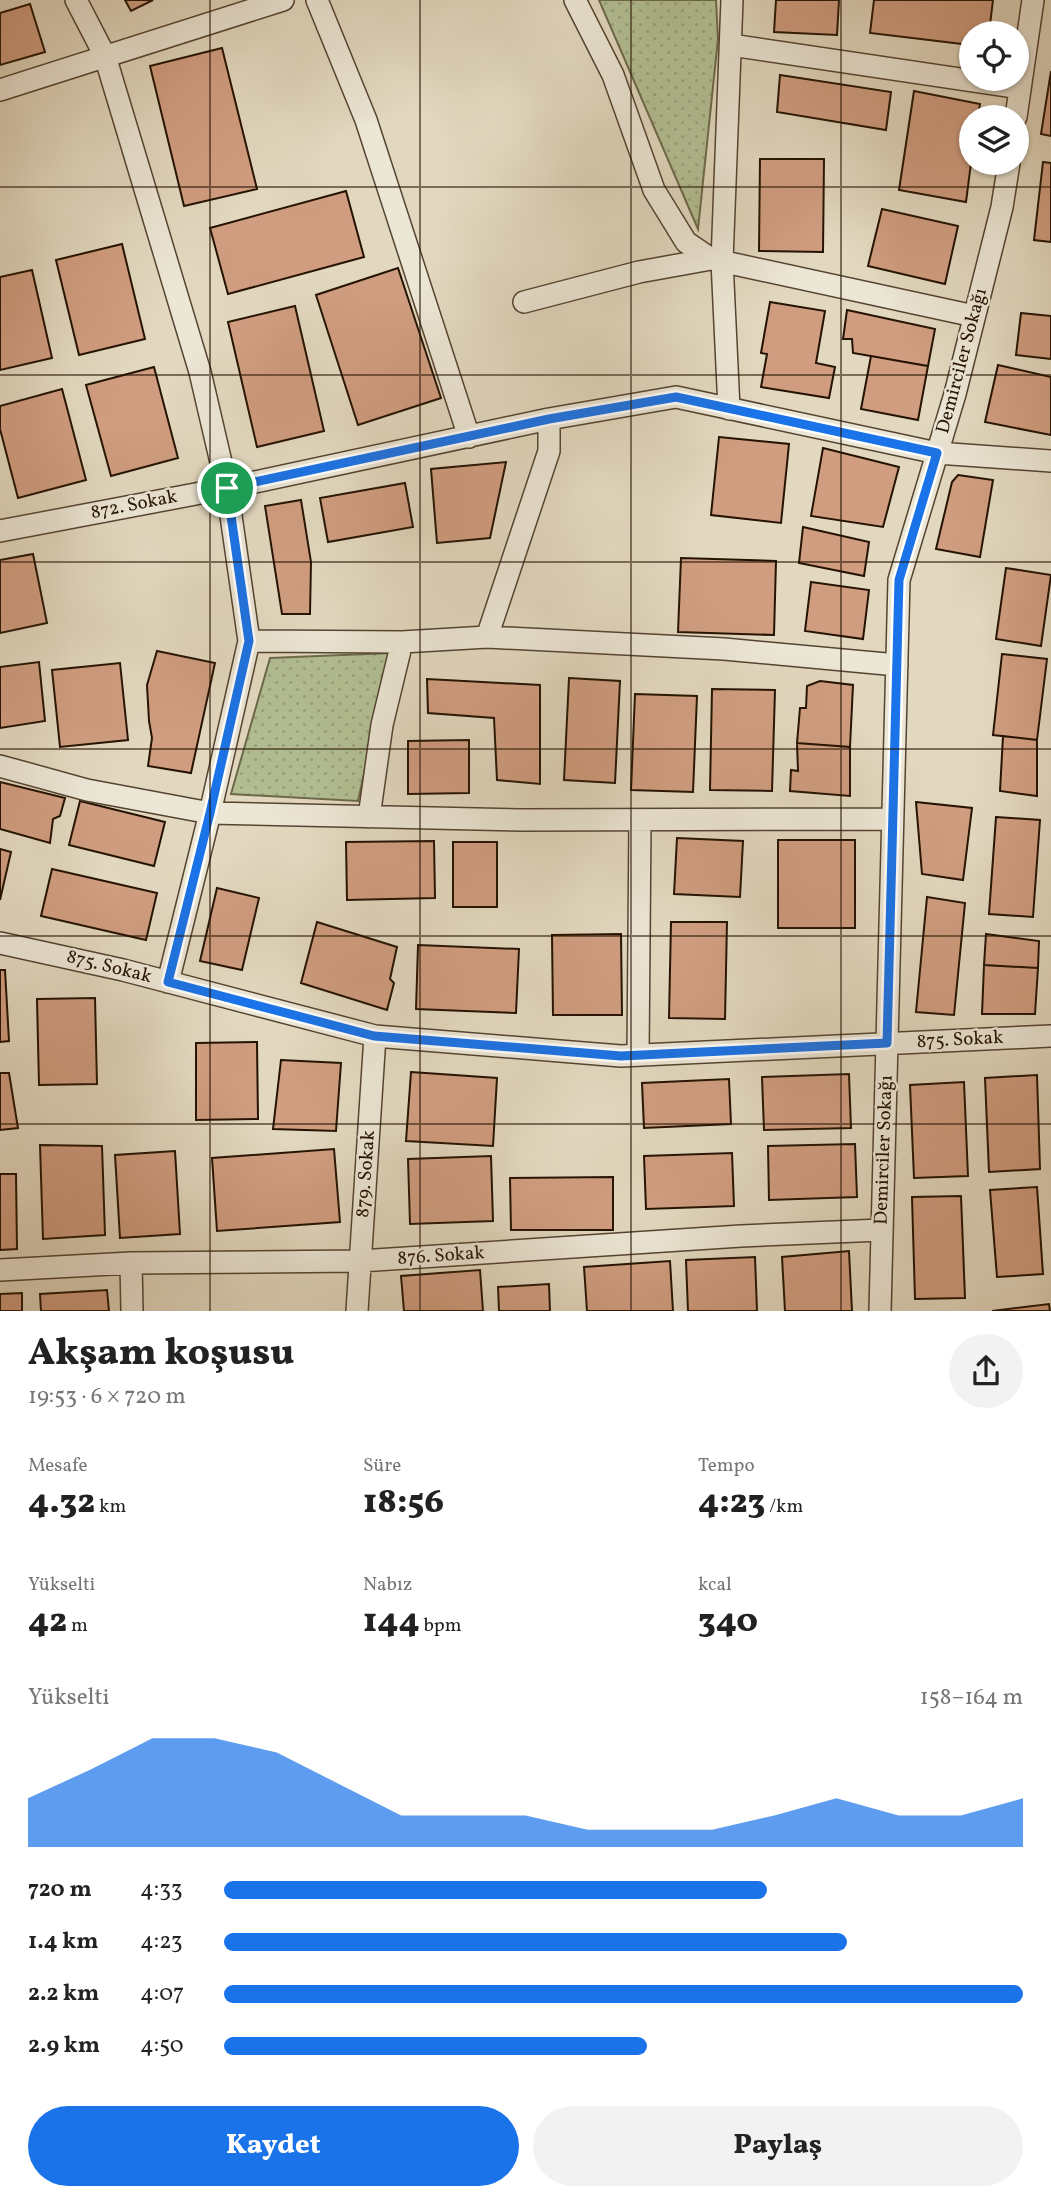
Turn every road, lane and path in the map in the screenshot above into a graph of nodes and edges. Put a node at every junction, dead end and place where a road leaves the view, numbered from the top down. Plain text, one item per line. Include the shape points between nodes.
1 (76, 0) edge
2 (283, 0) edge
3 (317, 0) edge
4 (575, 0) edge
5 (732, 0) edge
6 (1033, 0) edge
7 (1029, 27) edge
8 (731, 45) junction
9 (105, 55) junction
10 (959, 79) edge
11 (0, 90) edge
12 (1007, 175) edge
13 (716, 260) junction
14 (524, 302) dead end
15 (974, 316) junction
16 (729, 409) junction
17 (549, 419) junction
18 (469, 437) junction
19 (937, 453) junction
20 (1051, 461) edge
21 (227, 488) junction
22 (0, 531) edge
23 (487, 637) junction
24 (249, 641) junction
25 (402, 642) junction
26 (897, 665) junction
27 (0, 766) edge
28 (210, 813) junction
29 (369, 817) junction
30 (892, 819) junction
31 (640, 820) junction
32 (0, 943) edge
33 (168, 982) junction
34 (374, 1036) junction
35 (1051, 1036) edge
36 (887, 1043) junction
37 (638, 1055) junction
38 (881, 1230) junction
39 (360, 1261) junction
40 (131, 1264) junction
41 (0, 1270) edge
42 (132, 1311) edge
43 (357, 1311) edge
44 (880, 1311) edge

1 - 9 street
2 - 9 street
3 - 18 street via 366,120
4 - 13 street via 613,75 654,190 686,242
5 - 8 street
6 - 7 street
8 - 10 street
8 - 13 street
9 - 11 street
9 - 21 street via 200,372
12 - 15 street, Demirciler Sokağı
13 - 14 street via 639,272
13 - 15 street
13 - 16 street
15 - 19 street, Demirciler Sokağı
16 - 17 street, 872. Sokak via 676,397
16 - 19 street, 872. Sokak
17 - 18 street, 872. Sokak
17 - 23 street via 549,451
18 - 21 street, 872. Sokak
19 - 20 street, 872. Sokak
19 - 26 street, Demirciler Sokağı via 899,580
21 - 22 street, 872. Sokak
21 - 24 street
23 - 25 street
23 - 26 street via 724,649
24 - 25 street
24 - 28 street
25 - 29 street via 382,725
26 - 30 street, Demirciler Sokağı
27 - 28 street via 87,790
28 - 29 street
28 - 33 street
29 - 31 street
30 - 31 street
30 - 36 street, Demirciler Sokağı
31 - 37 street
32 - 33 street, 875. Sokak
33 - 34 street, 875. Sokak
34 - 37 street, 875. Sokak
34 - 39 street, 879. Sokak
35 - 36 street, 875. Sokak
36 - 37 street, 875. Sokak
36 - 38 street, Demirciler Sokağı
38 - 39 street, 876. Sokak
38 - 44 street, Demirciler Sokağı
39 - 40 street, 876. Sokak
39 - 43 street, 879. Sokak
40 - 41 street, 876. Sokak
40 - 42 street

